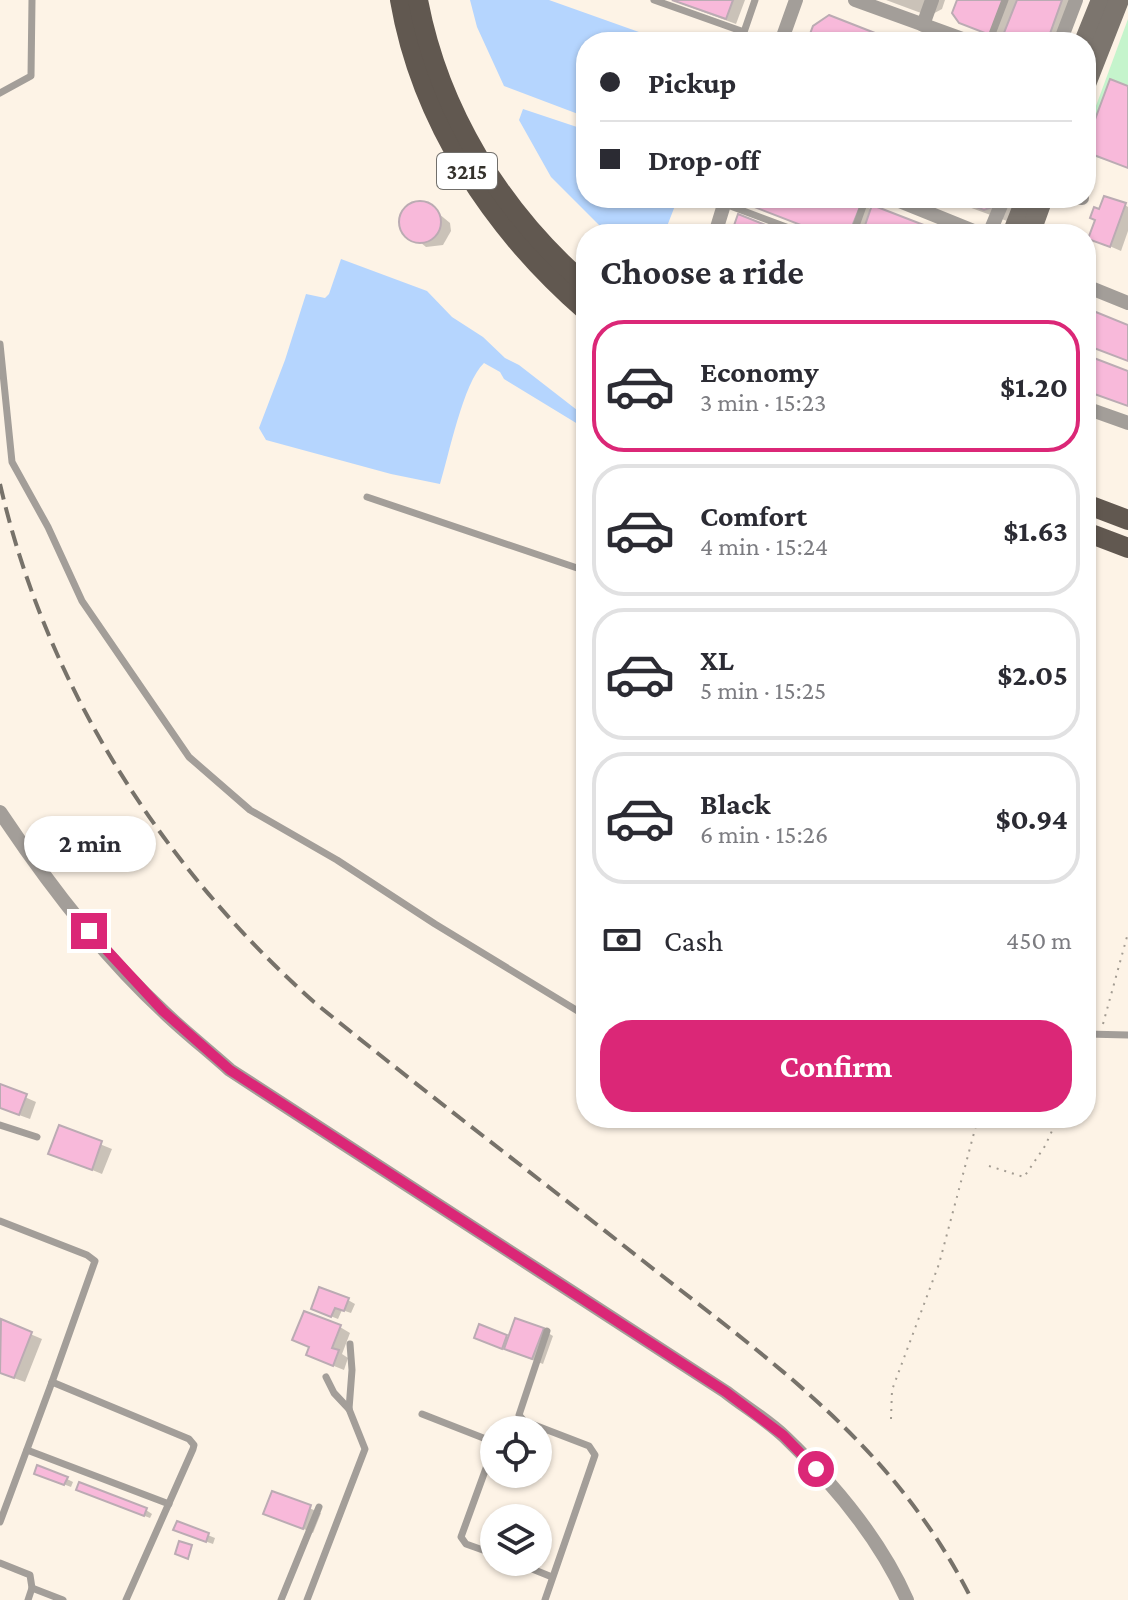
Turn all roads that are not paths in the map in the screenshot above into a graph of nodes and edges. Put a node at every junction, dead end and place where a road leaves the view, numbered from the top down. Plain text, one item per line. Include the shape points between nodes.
1 (32, 0) edge
2 (400, 0) edge
3 (418, 0) edge
4 (654, 0) edge
5 (755, 0) edge
6 (796, 0) edge
7 (855, 0) edge
8 (932, 0) edge
9 (1005, 0) edge
10 (1076, 0) edge
11 (1101, 0) edge
12 (1119, 0) edge
13 (923, 25) junction
14 (785, 32) edge
15 (943, 32) edge
16 (993, 32) edge
17 (1064, 32) edge
18 (1088, 32) edge
19 (1096, 57) edge
20 (0, 93) edge
21 (742, 208) edge
22 (917, 208) edge
23 (781, 224) edge
24 (956, 224) edge
25 (576, 276) edge
26 (1096, 290) edge
27 (576, 302) edge
28 (1128, 303) edge
29 (0, 344) edge
30 (1096, 412) edge
31 (1128, 423) edge
32 (367, 497) dead end
33 (1096, 508) edge
34 (1128, 520) edge
35 (1096, 536) edge
36 (1128, 548) edge
37 (576, 568) edge
38 (0, 812) edge
39 (576, 1010) edge
40 (1096, 1034) edge
41 (1128, 1035) edge
42 (0, 1125) edge
43 (37, 1137) dead end
44 (0, 1221) edge
45 (547, 1331) dead end
46 (350, 1344) dead end
47 (326, 1377) dead end
48 (52, 1382) junction
49 (349, 1409) junction
50 (422, 1414) dead end
51 (27, 1450) junction
52 (169, 1504) junction
53 (319, 1507) dead end
54 (0, 1522) edge
55 (480, 1549) edge
56 (0, 1563) edge
57 (552, 1577) joint
58 (32, 1588) junction
59 (28, 1600) edge
60 (63, 1600) edge
61 (126, 1600) edge
62 (281, 1600) edge
63 (307, 1600) edge
64 (545, 1600) edge
65 (907, 1600) edge

1 - 20 lane via 31,76
2 - 27 main road, 3215 via 406,36 433,112 510,236
3 - 25 main road, 3215 via 443,87 483,165 533,235
4 - 5 lane via 744,32
6 - 14 street
7 - 13 street
8 - 13 street
9 - 16 lane
10 - 17 street
11 - 18 street
12 - 19 street
13 - 15 street
21 - 23 lane
22 - 24 street
26 - 28 street
29 - 39 lane via 12,462 82,601 189,757 250,810
30 - 31 street
32 - 37 lane
33 - 34 main road
35 - 36 main road
38 - 65 street via 105,951 230,1070 712,1383 783,1435 833,1486
40 - 41 lane
42 - 43 lane
44 - 48 lane via 95,1261
45 - 57 lane via 519,1415 589,1446 595,1455
46 - 49 lane
47 - 49 lane
48 - 51 lane
48 - 52 lane via 192,1441
49 - 63 lane via 364,1440 364,1456
50 - 55 lane via 491,1441 493,1449 461,1537
51 - 52 lane
51 - 54 lane
52 - 61 lane
53 - 62 lane
56 - 58 lane via 30,1575
57 - 64 lane
58 - 59 lane
58 - 60 lane

